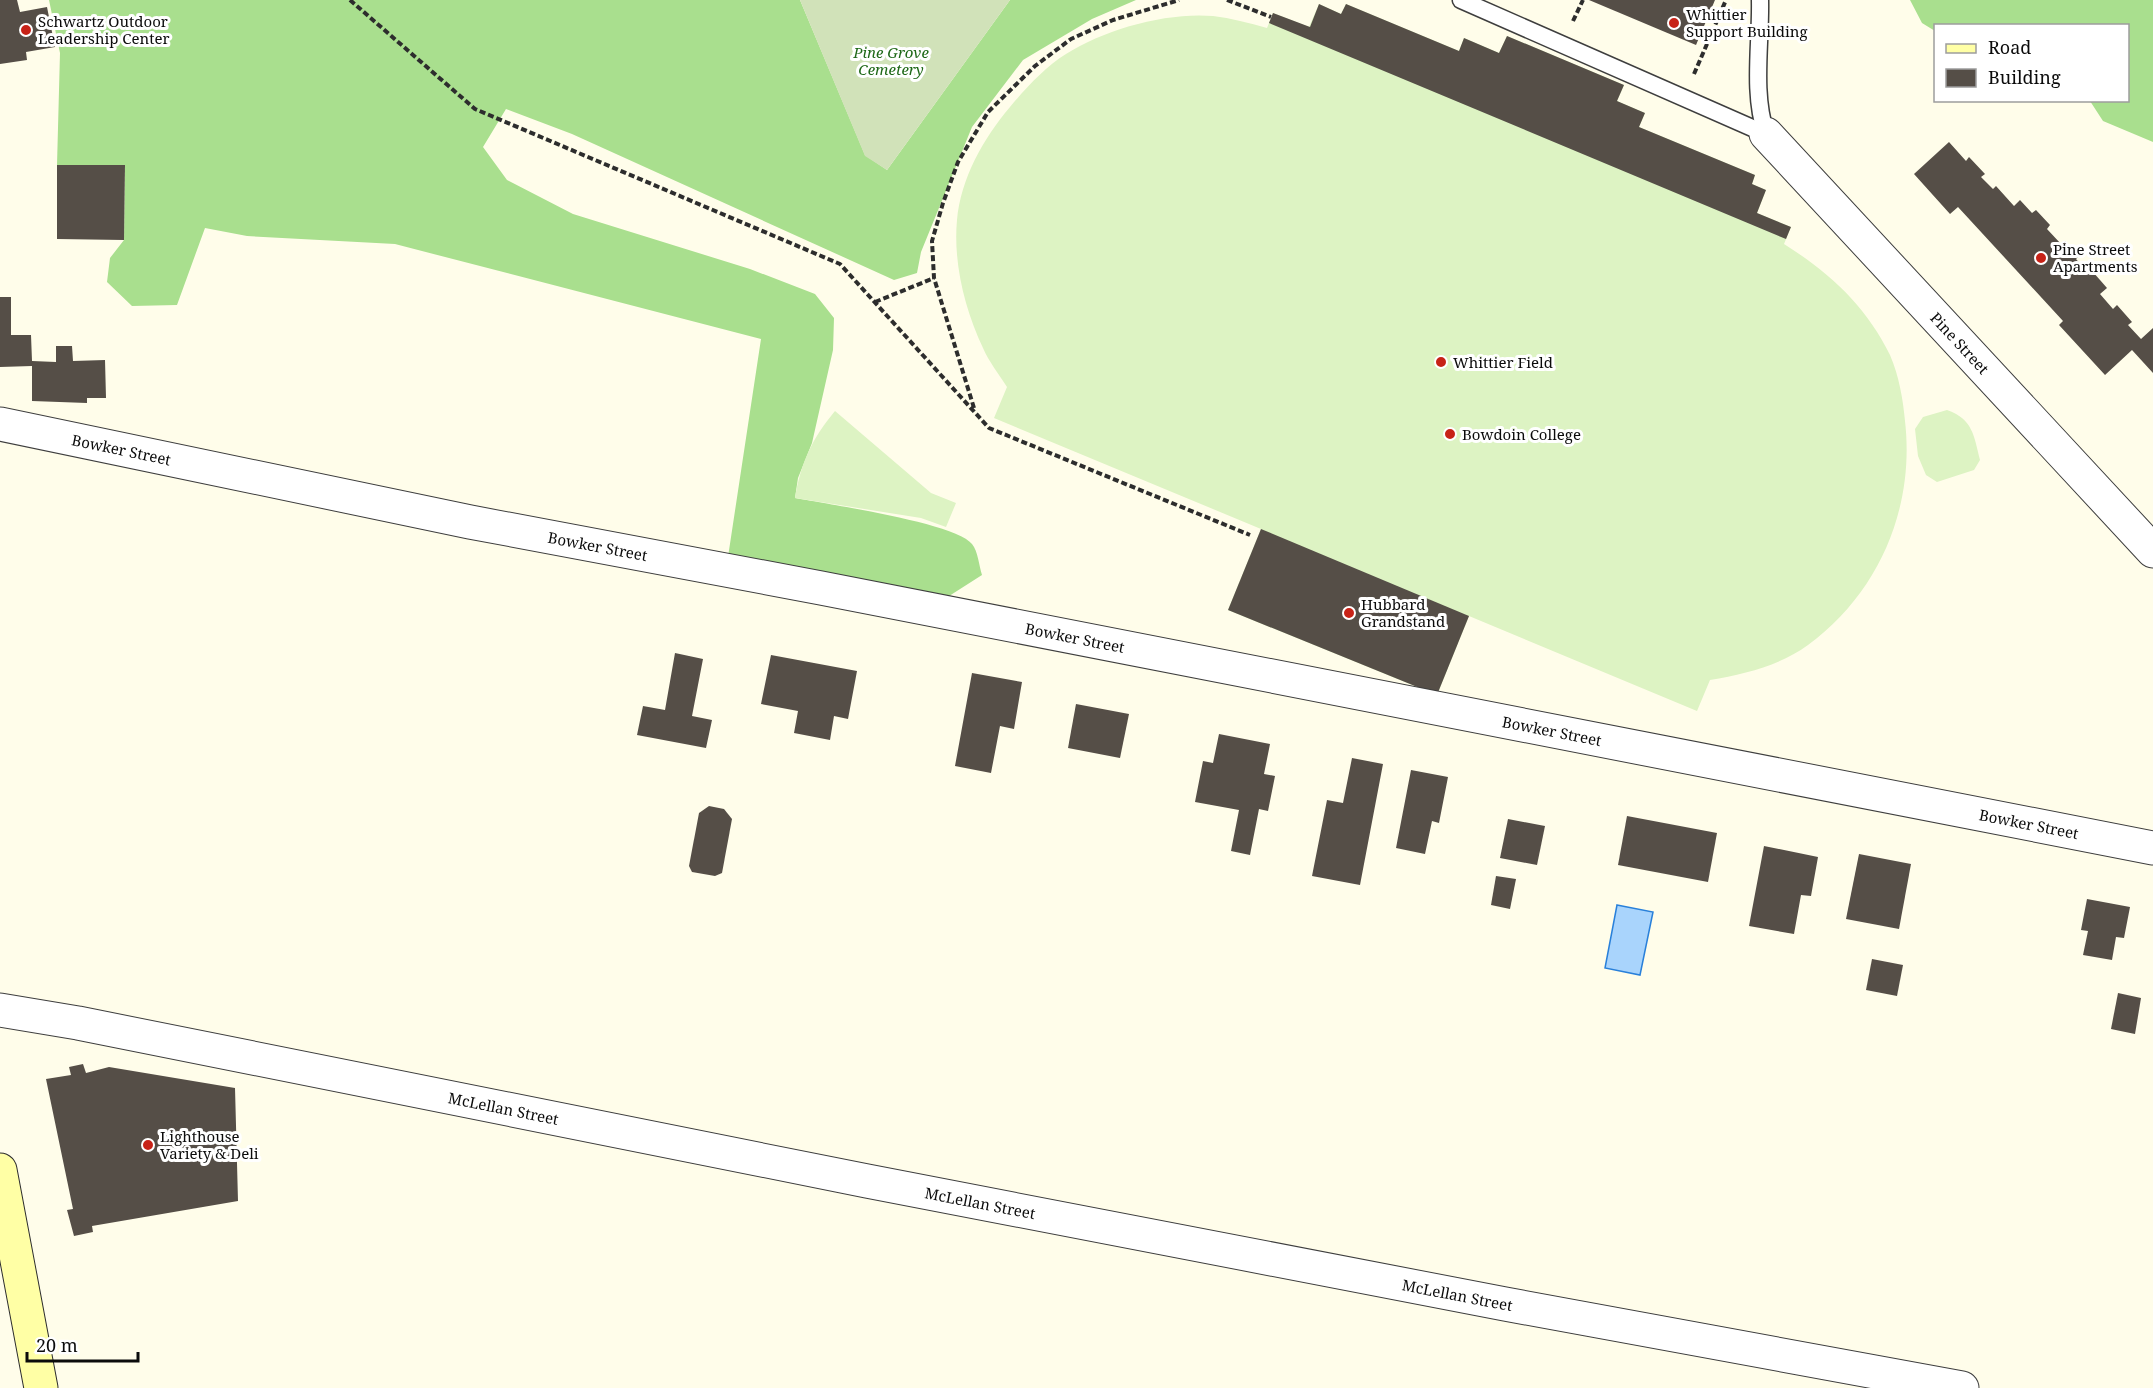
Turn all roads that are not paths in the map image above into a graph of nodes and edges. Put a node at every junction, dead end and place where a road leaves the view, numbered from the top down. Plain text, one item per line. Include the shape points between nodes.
1 (1461, 0) edge
2 (1760, 0) edge
3 (1767, 134) junction
4 (0, 424) edge
5 (2153, 551) edge
6 (2153, 849) edge
7 (0, 1010) edge
8 (0, 1170) edge
9 (41, 1388) edge
10 (1962, 1388) edge

1 - 3 lane
2 - 3 lane via 1759,90 1761,119
3 - 5 street, Pine Street
4 - 6 street, Bowker Street via 470,522
7 - 10 street, McLellan Street via 855,1179
8 - 9 main road

